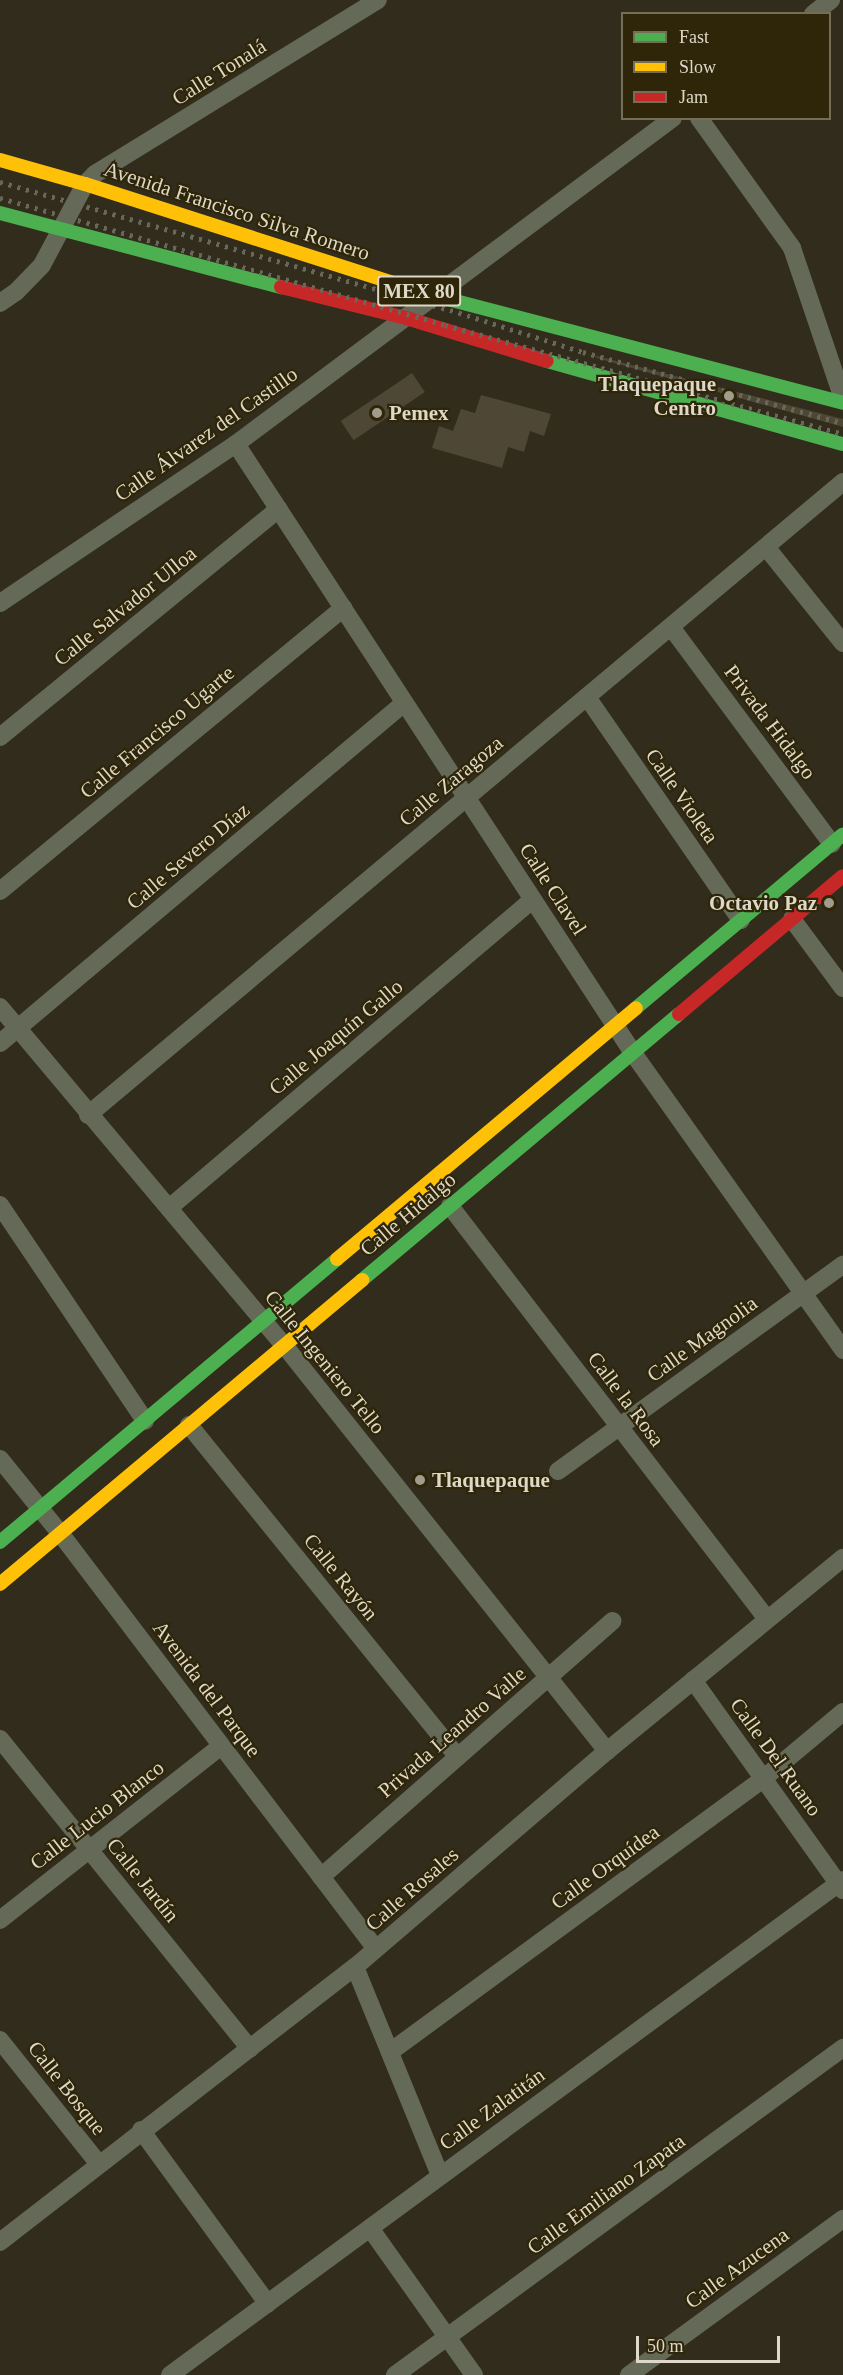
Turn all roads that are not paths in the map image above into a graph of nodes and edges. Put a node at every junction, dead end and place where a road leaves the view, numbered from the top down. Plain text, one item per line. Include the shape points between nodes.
1 (378, 0) edge
2 (831, 0) edge
3 (816, 12) edge
4 (670, 120) edge
5 (700, 120) edge
6 (0, 160) edge
7 (85, 184) junction
8 (0, 213) edge
9 (61, 231) junction
10 (435, 297) junction
11 (0, 303) edge
12 (406, 318) junction
13 (843, 401) edge
14 (236, 444) junction
15 (843, 444) edge
16 (843, 482) edge
17 (279, 510) junction
18 (766, 547) junction
19 (0, 603) edge
20 (343, 608) junction
21 (671, 627) junction
22 (843, 643) edge
23 (587, 697) junction
24 (404, 703) junction
25 (0, 737) edge
26 (467, 798) junction
27 (837, 839) edge
28 (843, 876) edge
29 (0, 891) edge
30 (533, 899) junction
31 (792, 919) junction
32 (741, 920) junction
33 (843, 988) edge
34 (0, 1007) edge
35 (615, 1025) junction
36 (18, 1029) junction
37 (0, 1043) edge
38 (633, 1053) junction
39 (88, 1115) junction
40 (0, 1205) edge
41 (450, 1206) junction
42 (169, 1208) junction
43 (843, 1265) edge
44 (802, 1294) junction
45 (263, 1321) junction
46 (284, 1345) junction
47 (843, 1350) edge
48 (145, 1421) junction
49 (189, 1425) junction
50 (620, 1427) junction
51 (0, 1459) edge
52 (558, 1471) dead end
53 (39, 1510) junction
54 (60, 1533) junction
55 (0, 1542) edge
56 (843, 1558) edge
57 (0, 1584) edge
58 (767, 1619) junction
59 (612, 1621) dead end
60 (548, 1678) junction
61 (693, 1680) junction
62 (843, 1712) edge
63 (0, 1739) edge
64 (221, 1746) junction
65 (607, 1751) junction
66 (458, 1757) junction
67 (765, 1778) junction
68 (89, 1850) junction
69 (321, 1877) junction
70 (841, 1885) edge
71 (0, 1920) edge
72 (375, 1950) junction
73 (355, 1967) junction
74 (0, 2040) edge
75 (843, 2048) edge
76 (250, 2049) junction
77 (390, 2052) junction
78 (141, 2130) junction
79 (99, 2164) junction
80 (440, 2175) junction
81 (843, 2219) edge
82 (370, 2228) junction
83 (0, 2242) edge
84 (268, 2304) junction
85 (447, 2337) junction
86 (170, 2375) edge
87 (394, 2375) edge
88 (474, 2375) edge
89 (628, 2375) edge

1 - 7 street, Calle Tonalá via 95,174
2 - 3 street
4 - 10 street, Calle Álvarez del Castillo
5 - 13 street via 792,248
6 - 7 street, Avenida Francisco Silva Romero / MEX 80
7 - 9 street
7 - 10 street, Avenida Francisco Silva Romero / MEX 80
8 - 9 street, MEX 80
9 - 11 street via 42,265
9 - 12 street, MEX 80
10 - 12 street, Calle Álvarez del Castillo
10 - 13 street, Avenida Francisco Silva Romero / MEX 80
12 - 14 street, Calle Álvarez del Castillo
12 - 15 street, MEX 80
14 - 17 street, Calle Clavel
14 - 19 street, Calle Álvarez del Castillo
16 - 18 street, Calle Zaragoza
17 - 20 street, Calle Clavel
17 - 25 street, Calle Salvador Ulloa
18 - 21 street, Calle Zaragoza
18 - 22 street
20 - 24 street, Calle Clavel
20 - 29 street, Calle Francisco Ugarte
21 - 23 street, Calle Zaragoza
21 - 27 street, Privada Hidalgo
23 - 26 street, Calle Zaragoza
23 - 32 street, Calle Violeta
24 - 26 street, Calle Clavel
24 - 36 street, Calle Severo Díaz
26 - 30 street, Calle Clavel
26 - 39 street, Calle Zaragoza
27 - 32 street, Calle Hidalgo
28 - 31 street, Calle Hidalgo
30 - 35 street, Calle Clavel
30 - 42 street, Calle Joaquín Gallo
31 - 33 street
31 - 38 street, Calle Hidalgo
32 - 35 street, Calle Hidalgo
34 - 36 street, Calle Ingeniero Tello
35 - 38 street, Calle Clavel
35 - 45 street, Calle Hidalgo
36 - 37 street, Calle Severo Díaz
36 - 39 street, Calle Ingeniero Tello
38 - 41 street, Calle Hidalgo
38 - 44 street, Calle Clavel
39 - 42 street, Calle Ingeniero Tello
40 - 48 street
41 - 46 street, Calle Hidalgo
41 - 50 street, Calle la Rosa
42 - 45 street, Calle Ingeniero Tello
43 - 44 street, Calle Magnolia
44 - 47 street, Calle Clavel
44 - 50 street, Calle Magnolia
45 - 46 street, Calle Ingeniero Tello
45 - 48 street, Calle Hidalgo
46 - 49 street, Calle Hidalgo
46 - 60 street, Calle Ingeniero Tello
48 - 53 street, Calle Hidalgo
49 - 54 street, Calle Hidalgo
49 - 66 street, Calle Rayón
50 - 52 street, Calle Magnolia
50 - 58 street, Calle la Rosa
51 - 53 street, Avenida del Parque
53 - 54 street, Avenida del Parque
53 - 55 street, Calle Hidalgo
54 - 57 street, Calle Hidalgo
54 - 64 street, Avenida del Parque
56 - 58 street, Calle Rosales
58 - 61 street, Calle Rosales
59 - 60 street, Privada Leandro Valle
60 - 65 street, Calle Ingeniero Tello
60 - 66 street, Privada Leandro Valle
61 - 65 street, Calle Rosales
61 - 67 street, Calle Del Ruano
62 - 67 street, Calle Orquídea
63 - 68 street, Calle Jardín
64 - 68 street, Calle Lucio Blanco
64 - 69 street, Avenida del Parque
65 - 72 street, Calle Rosales
66 - 69 street, Privada Leandro Valle
67 - 70 street, Calle Del Ruano
67 - 77 street, Calle Orquídea
68 - 71 street, Calle Lucio Blanco
68 - 76 street, Calle Jardín
69 - 72 street, Avenida del Parque
70 - 80 street, Calle Zalatitán
72 - 73 street, Calle Rosales
73 - 76 street, Calle Rosales
73 - 77 street
74 - 79 street, Calle Bosque
75 - 85 street, Calle Emiliano Zapata
76 - 78 street, Calle Rosales
77 - 80 street
78 - 79 street, Calle Rosales
78 - 84 street
79 - 83 street, Calle Rosales
80 - 82 street, Calle Zalatitán
81 - 89 street, Calle Azucena
82 - 84 street, Calle Zalatitán
82 - 85 street
84 - 86 street, Calle Zalatitán
85 - 87 street, Calle Emiliano Zapata
85 - 88 street

